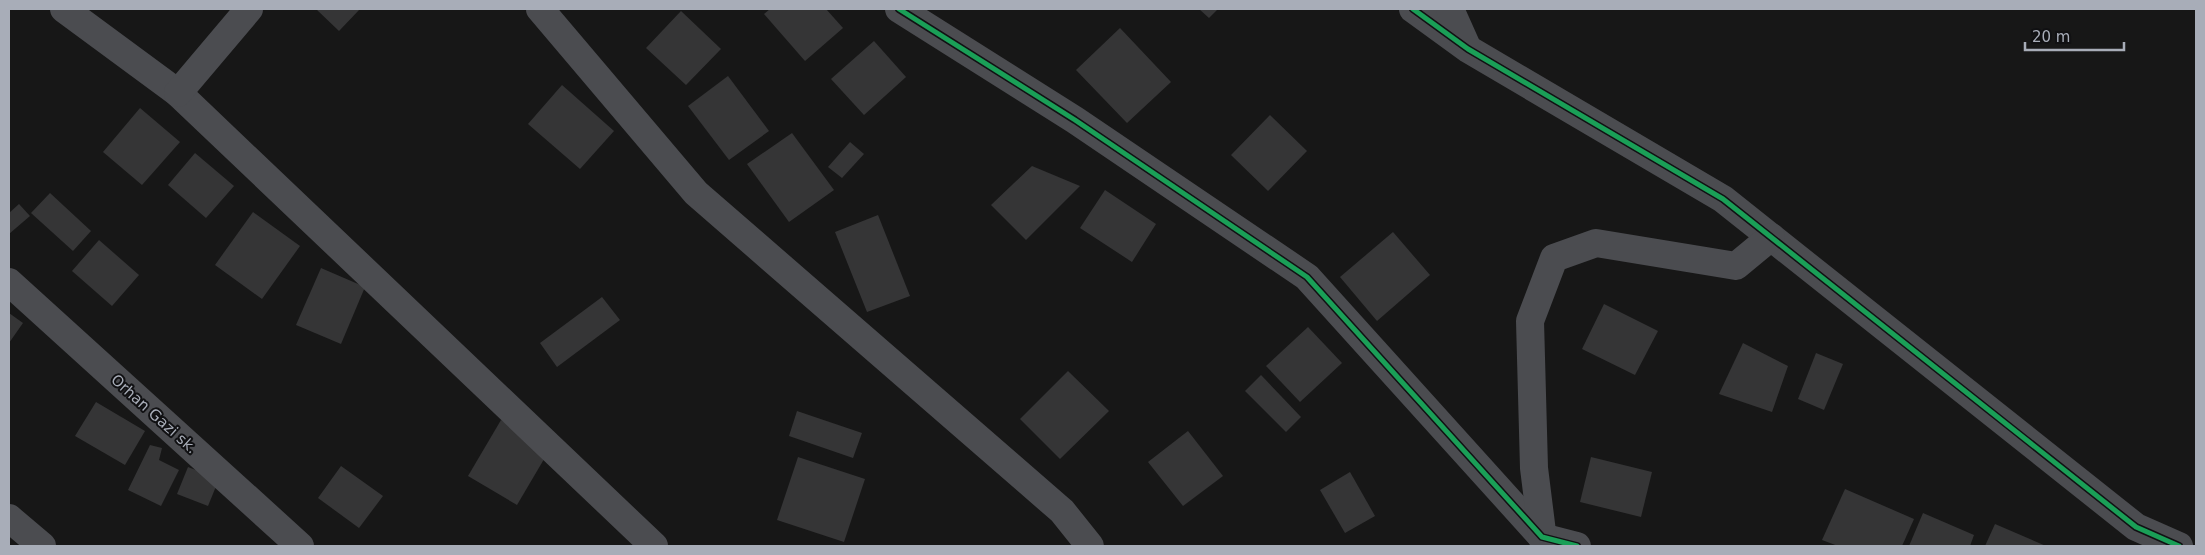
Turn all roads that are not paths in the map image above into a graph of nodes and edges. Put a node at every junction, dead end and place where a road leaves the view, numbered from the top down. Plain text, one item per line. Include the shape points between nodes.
1 (64, 9) edge
2 (248, 9) edge
3 (540, 9) edge
4 (899, 9) edge
5 (1413, 9) edge
6 (1450, 9) edge
7 (1468, 49) junction
8 (178, 93) junction
9 (1771, 237) junction
10 (9, 282) edge
11 (9, 518) edge
12 (1537, 543) edge
13 (42, 546) edge
14 (300, 546) edge
15 (654, 546) edge
16 (1090, 546) edge
17 (1577, 546) edge
18 (2180, 546) edge

1 - 8 street
2 - 8 street
3 - 16 street via 696,193 1062,511
4 - 12 street via 1076,120 1307,277
5 - 7 street
6 - 7 street
7 - 9 street via 1722,198
8 - 15 street
9 - 12 street via 1736,266 1596,243 1554,258 1530,320
9 - 18 street via 2136,527
10 - 14 street, Orhan Gazi sk.
11 - 13 street
12 - 17 street

